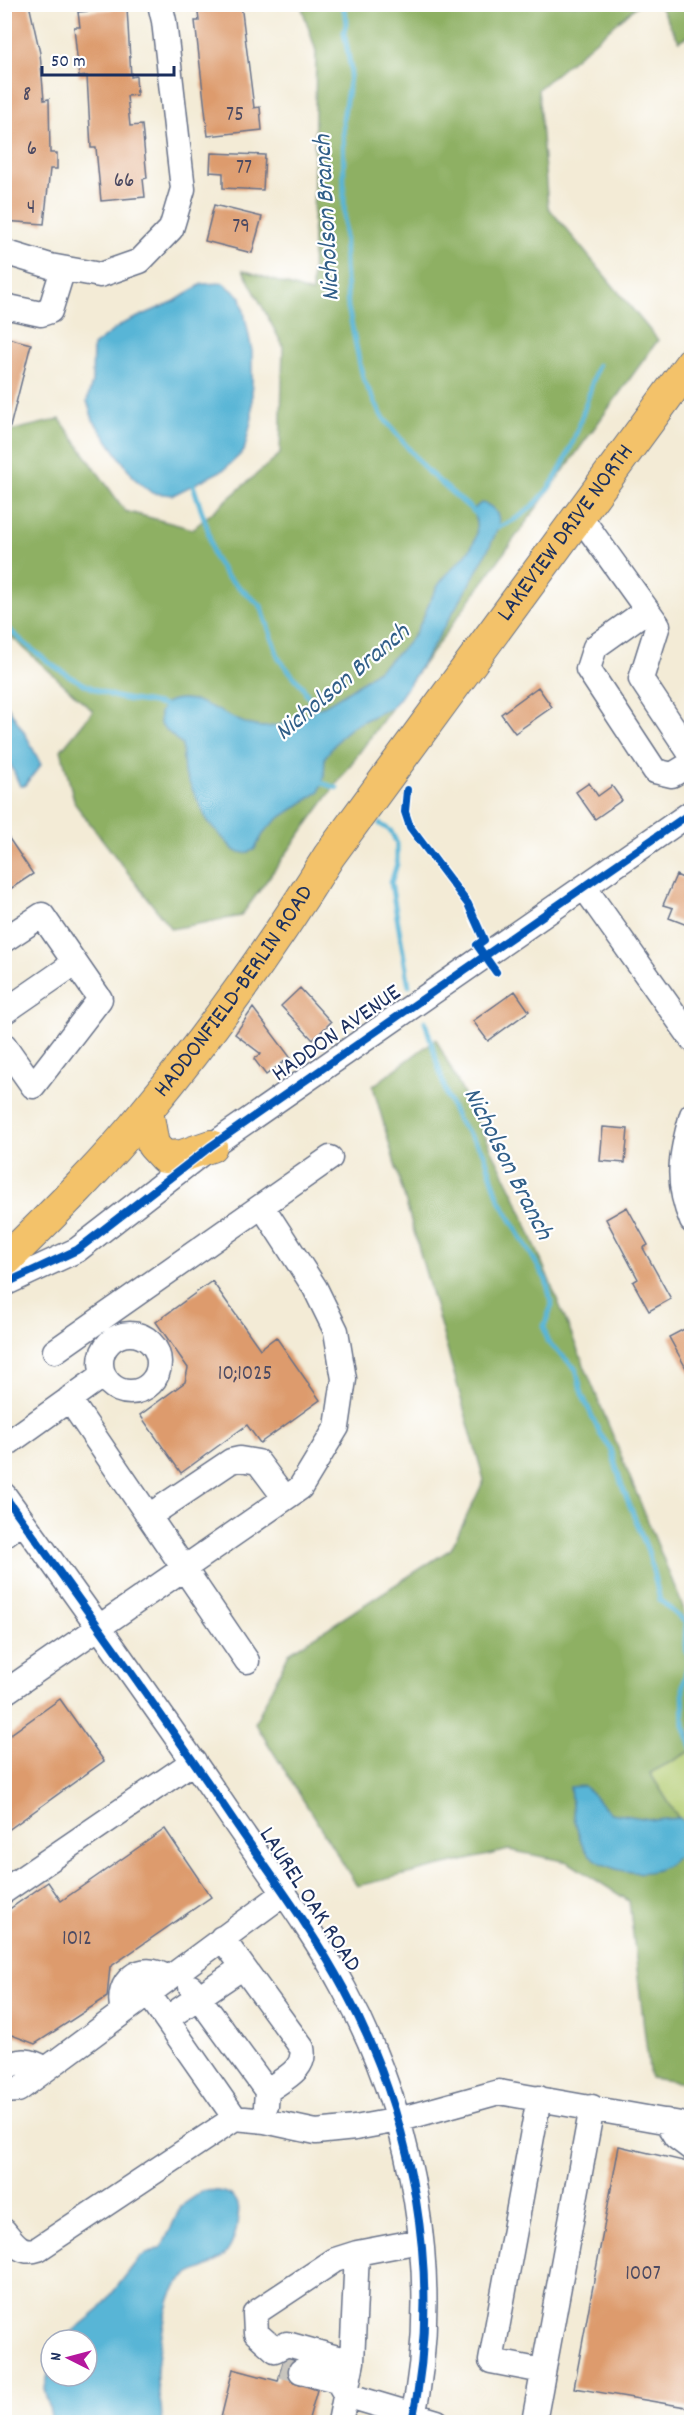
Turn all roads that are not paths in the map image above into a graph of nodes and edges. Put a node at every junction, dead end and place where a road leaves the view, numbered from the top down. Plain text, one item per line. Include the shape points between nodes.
1 (160, 4) edge
2 (4, 252) edge
3 (63, 269) junction
4 (4, 306) edge
5 (692, 362) edge
6 (579, 514) junction
7 (647, 610) junction
8 (440, 703) joint
9 (692, 756) edge
10 (692, 763) edge
11 (692, 812) edge
12 (584, 887) junction
13 (4, 940) edge
14 (75, 963) junction
15 (4, 1012) edge
16 (692, 1039) edge
17 (4, 1044) edge
18 (147, 1111) junction
19 (692, 1115) edge
20 (211, 1146) junction
21 (330, 1158) dead end
22 (262, 1206) junction
23 (692, 1221) edge
24 (4, 1262) edge
25 (4, 1284) edge
26 (95, 1322) junction
27 (109, 1342) junction
28 (55, 1351) dead end
29 (103, 1375) junction
30 (69, 1399) junction
31 (4, 1446) edge
32 (4, 1495) edge
33 (285, 1498) junction
34 (149, 1516) junction
35 (14, 1528) edge
36 (184, 1568) junction
37 (99, 1628) junction
38 (248, 1660) dead end
39 (4, 1693) edge
40 (194, 1761) junction
41 (4, 1891) edge
42 (283, 1894) junction
43 (222, 1938) junction
44 (243, 1966) junction
45 (167, 1978) junction
46 (148, 1992) junction
47 (195, 1992) junction
48 (123, 2011) junction
49 (166, 2019) junction
50 (4, 2069) edge
51 (45, 2069) junction
52 (4, 2091) edge
53 (267, 2091) junction
54 (539, 2098) junction
55 (592, 2107) junction
56 (235, 2118) junction
57 (398, 2120) junction
58 (265, 2121) junction
59 (666, 2121) junction
60 (692, 2126) edge
61 (692, 2149) edge
62 (4, 2231) edge
63 (420, 2241) junction
64 (357, 2253) junction
65 (286, 2362) junction
66 (352, 2362) junction
67 (543, 2371) junction
68 (346, 2395) junction
69 (413, 2419) edge
70 (340, 2422) edge
71 (437, 2422) edge
72 (534, 2422) edge

1 - 3 street via 183,189 171,229 140,261 100,275
2 - 3 street
3 - 4 street via 50,311 41,314
5 - 6 main road, LAKEVIEW DRIVE NORTH
6 - 7 street
6 - 8 main road, LAKEVIEW DRIVE NORTH
7 - 9 street via 658,625 641,679
7 - 10 street via 595,647 588,669 655,771 672,776
8 - 18 main road, HADDONFIELD-BERLIN ROAD via 328,856 287,923 217,1021
11 - 12 street, HADDON AVENUE
12 - 16 street
12 - 20 street, HADDON AVENUE
13 - 14 street via 42,915
14 - 15 street
14 - 17 street via 100,999 33,1086
18 - 20 main road via 153,1145 164,1157 182,1156
18 - 24 main road, HADDONFIELD-BERLIN ROAD
19 - 23 street via 680,1156 683,1192
20 - 25 street, HADDON AVENUE via 76,1250
21 - 22 street
22 - 26 street
22 - 33 street via 315,1288 336,1331 344,1378 337,1426 300,1488
26 - 27 street
26 - 28 street
27 - 29 street via 101,1358
27 - 29 street via 124,1334 141,1336 155,1348 159,1365 153,1381 131,1393 114,1388
29 - 30 street
30 - 31 street
30 - 34 street
32 - 35 street, LAUREL OAK ROAD
33 - 34 street via 258,1462 240,1459 231,1461
33 - 36 street
34 - 36 street
35 - 37 street, LAUREL OAK ROAD
36 - 37 street
36 - 38 street
37 - 39 street
37 - 40 street, LAUREL OAK ROAD
40 - 41 street
40 - 42 street, LAUREL OAK ROAD
42 - 43 street
42 - 57 street, LAUREL OAK ROAD via 344,1988 367,2035
43 - 44 street
43 - 45 street
44 - 47 street
44 - 53 street via 303,2053 300,2067
45 - 46 street
45 - 48 street via 152,1970 135,1973 123,1986
46 - 48 street
46 - 49 street
47 - 49 street
47 - 53 street
48 - 51 street
49 - 56 street
50 - 51 street via 27,2061
51 - 52 street via 18,2090
53 - 58 street
54 - 55 street
54 - 57 street via 499,2092
54 - 67 street via 491,2361
55 - 59 street
55 - 67 street
56 - 58 street
56 - 62 street via 38,2249 20,2248
57 - 58 street via 316,2132
57 - 63 street, LAUREL OAK ROAD
59 - 60 street
59 - 61 street via 676,2137
63 - 64 street
63 - 69 street, LAUREL OAK ROAD via 423,2319
64 - 65 street via 335,2260 255,2313 255,2333
64 - 66 street
65 - 66 street via 287,2344
65 - 68 street via 337,2380
66 - 68 street
67 - 72 street
68 - 69 street
68 - 70 street
69 - 71 street

